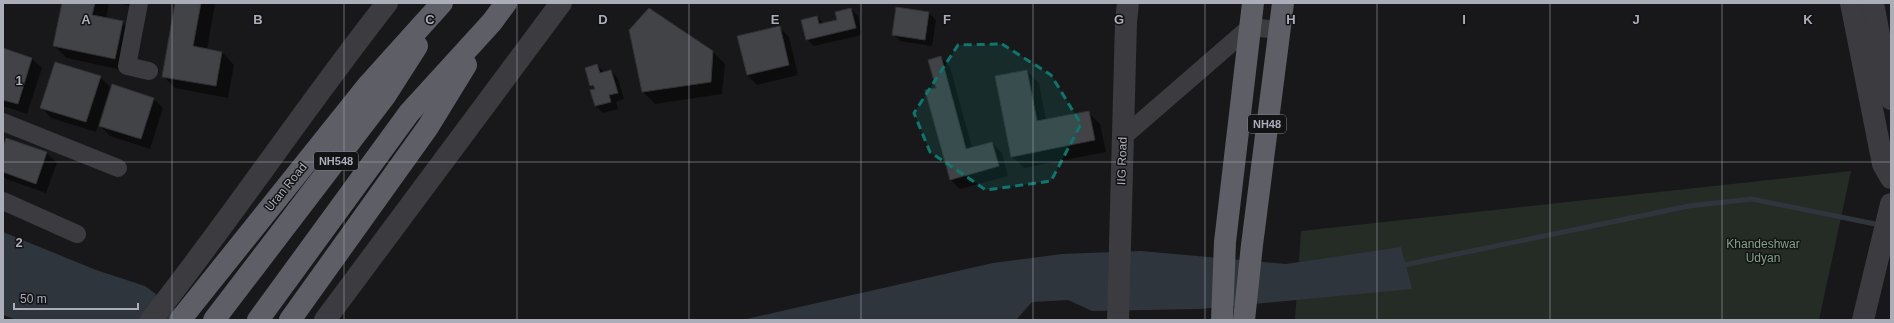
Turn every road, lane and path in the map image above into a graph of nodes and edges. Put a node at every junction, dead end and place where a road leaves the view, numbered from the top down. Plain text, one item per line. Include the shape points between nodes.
1 (139, 3) edge
2 (387, 3) edge
3 (443, 3) edge
4 (506, 3) edge
5 (561, 3) edge
6 (1128, 3) edge
7 (1254, 3) edge
8 (1283, 3) edge
9 (1851, 3) edge
10 (1874, 3) edge
11 (492, 22) junction
12 (1250, 27) junction
13 (1279, 30) junction
14 (1886, 39) edge
15 (149, 71) dead end
16 (1891, 99) edge
17 (3, 122) edge
18 (1122, 138) junction
19 (118, 168) dead end
20 (1888, 169) edge
21 (3, 201) edge
22 (1891, 204) edge
23 (77, 234) dead end
24 (1884, 268) edge
25 (216, 317) edge
26 (151, 320) edge
27 (180, 320) edge
28 (258, 320) edge
29 (290, 320) edge
30 (325, 320) edge
31 (1118, 320) edge
32 (1222, 320) edge
33 (1244, 320) edge
34 (1863, 320) edge

1 - 15 street via 127,66
2 - 26 street
3 - 25 highway, Uran Road / NH548 via 385,96
3 - 27 highway, Uran Road / NH548 via 369,84
4 - 11 highway, NH548
5 - 30 street
6 - 18 street, IIG Road
7 - 12 highway, NH48
8 - 13 highway, NH48
9 - 20 street
10 - 14 street
11 - 28 highway, NH548 via 409,113
11 - 29 highway, NH548 via 428,127
12 - 13 street
12 - 18 street
12 - 32 highway, NH48 via 1226,242
13 - 33 highway, NH48
14 - 16 street
17 - 19 street
18 - 31 street, IIG Road
21 - 23 street
22 - 24 street via 1884,237
24 - 34 street

